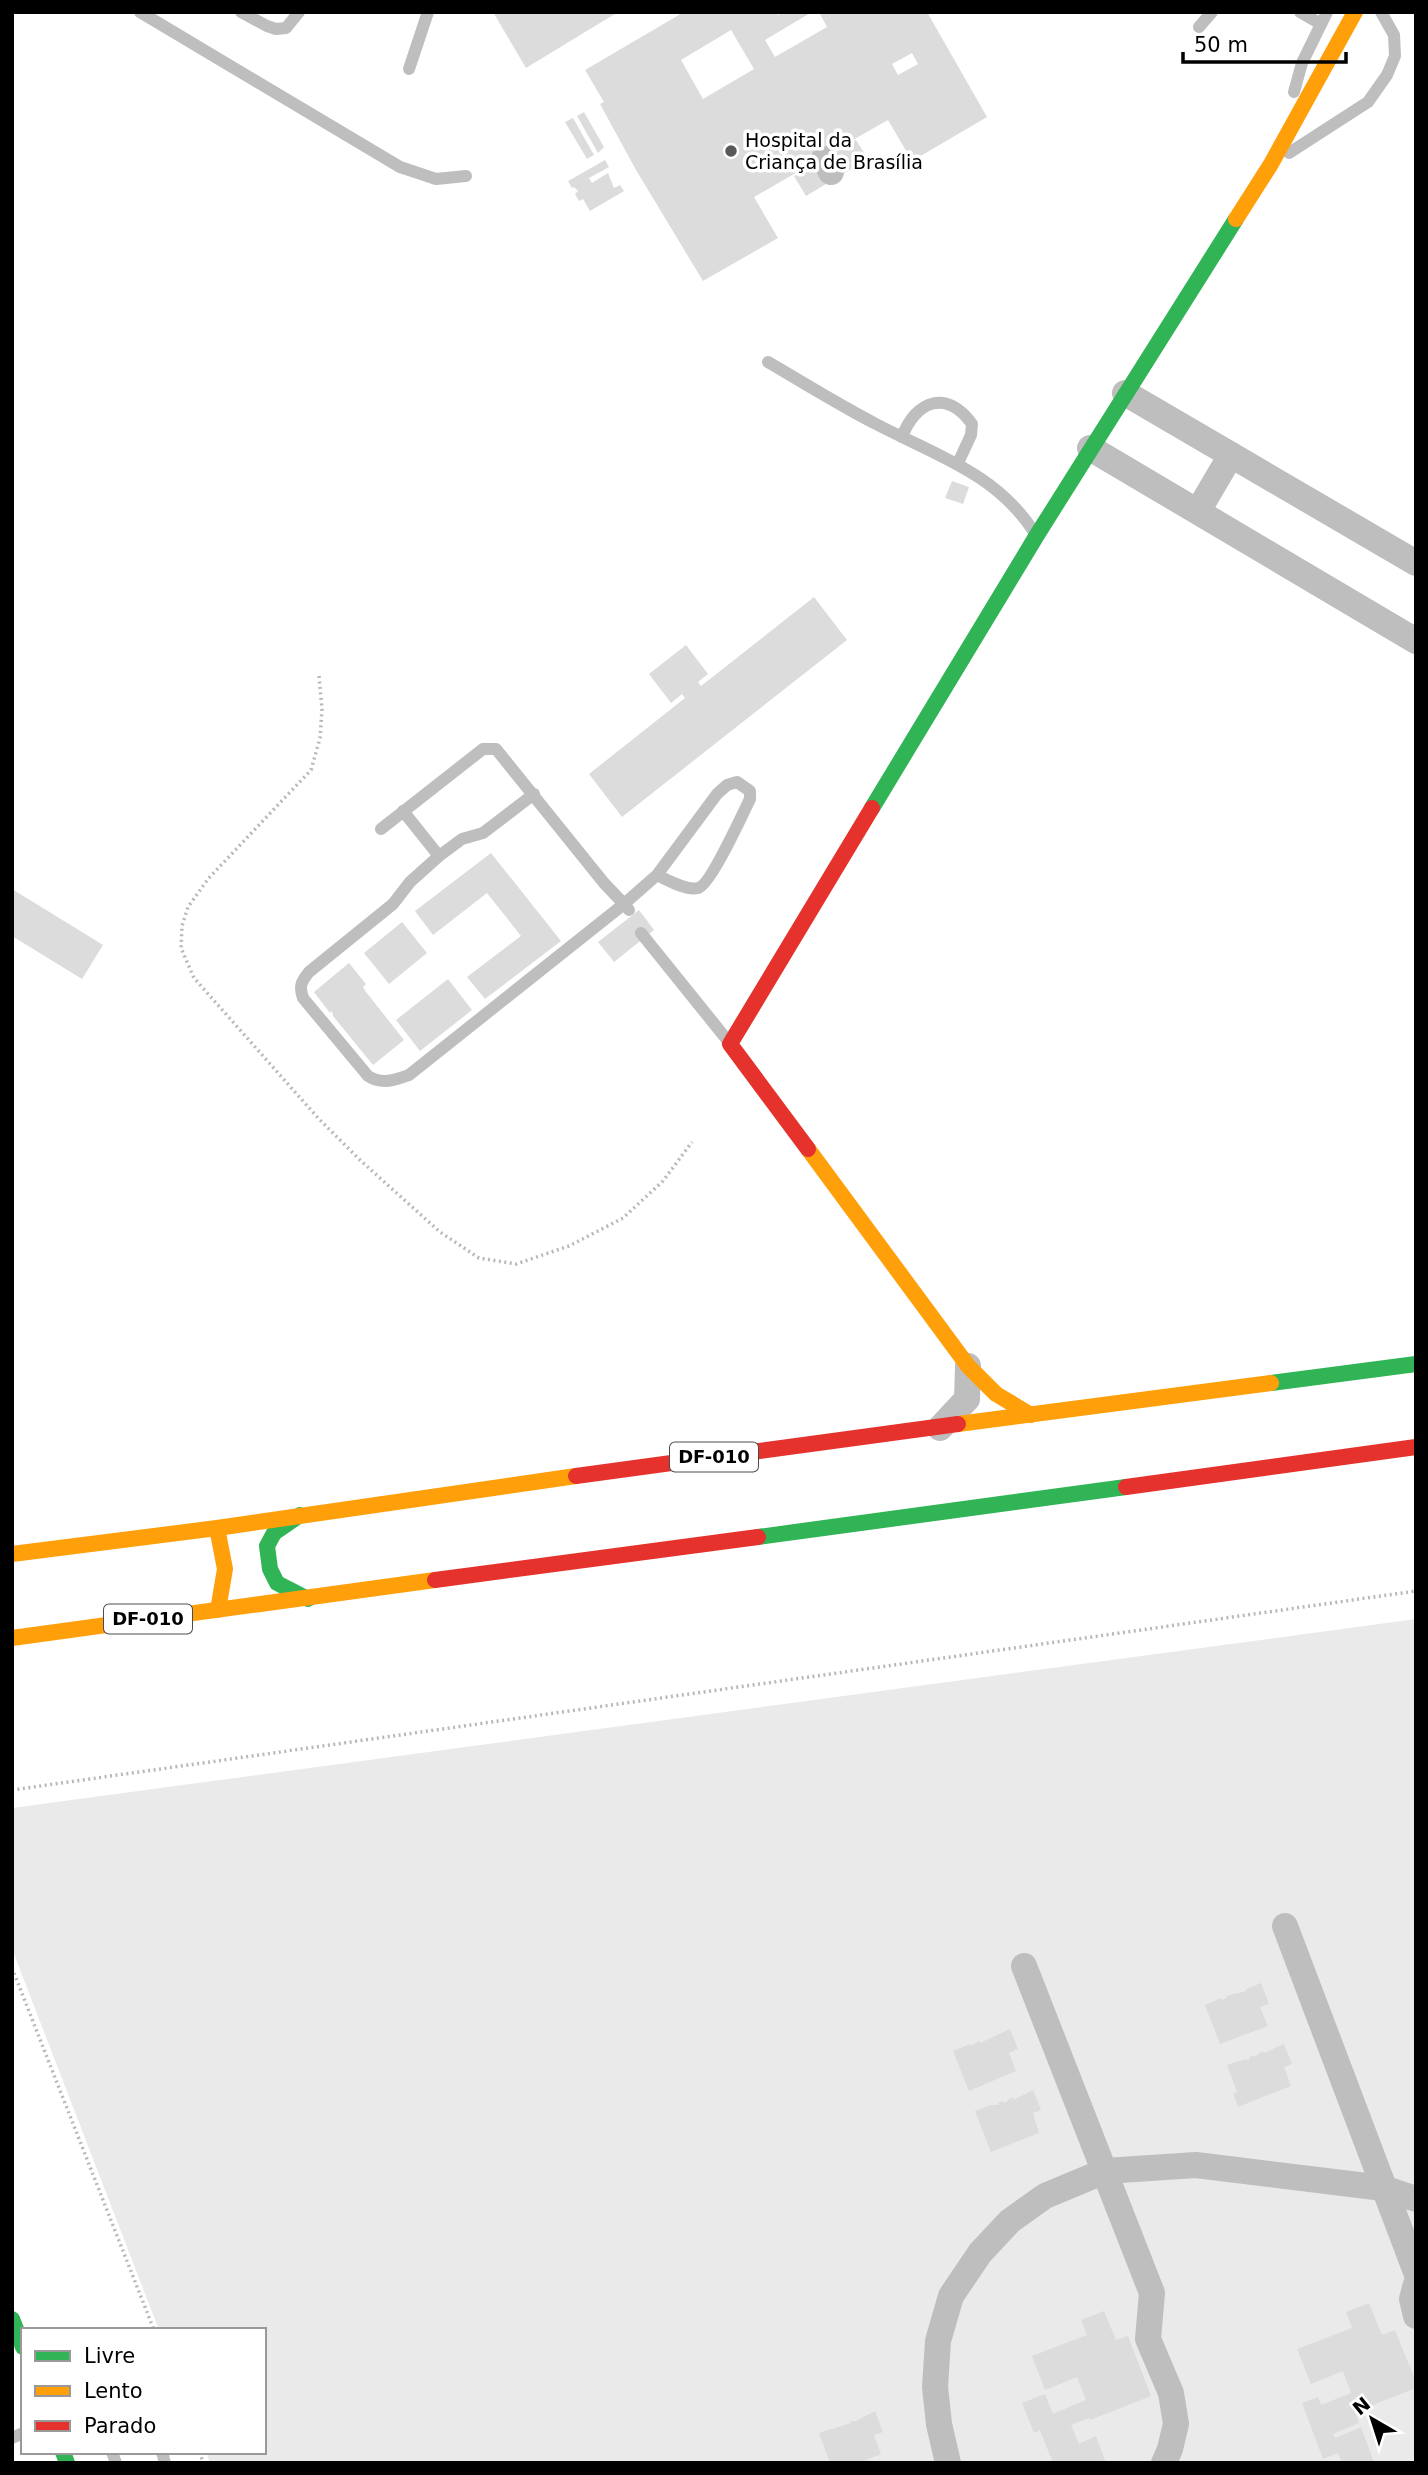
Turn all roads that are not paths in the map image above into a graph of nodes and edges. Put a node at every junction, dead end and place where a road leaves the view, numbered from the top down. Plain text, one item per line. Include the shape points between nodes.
1 (140, 12) edge
2 (241, 12) edge
3 (299, 12) edge
4 (428, 12) edge
5 (1202, 12) edge
6 (1212, 12) edge
7 (1300, 12) edge
8 (1327, 12) edge
9 (1355, 12) edge
10 (1381, 12) edge
11 (1321, 24) junction
12 (409, 69) dead end
13 (1287, 136) junction
14 (1271, 164) junction
15 (466, 176) dead end
16 (768, 362) dead end
17 (1125, 393) junction
18 (902, 437) junction
19 (1090, 448) junction
20 (1231, 456) junction
21 (958, 463) junction
22 (1198, 511) junction
23 (1037, 535) junction
24 (1416, 563) edge
25 (1416, 641) edge
26 (534, 794) junction
27 (403, 811) junction
28 (381, 829) dead end
29 (439, 856) junction
30 (657, 875) junction
31 (627, 907) junction
32 (641, 933) dead end
33 (730, 1044) junction
34 (1416, 1364) edge
35 (968, 1366) junction
36 (1031, 1415) junction
37 (940, 1428) junction
38 (1416, 1447) edge
39 (300, 1515) junction
40 (216, 1528) junction
41 (12, 1554) edge
42 (307, 1599) junction
43 (218, 1610) junction
44 (12, 1638) edge
45 (1285, 1926) dead end
46 (1024, 1966) dead end
47 (1105, 2171) junction
48 (1383, 2188) junction
49 (1416, 2199) edge
50 (1416, 2272) edge
51 (1416, 2284) edge
52 (1416, 2316) edge
53 (12, 2319) edge
54 (21, 2342) edge
55 (948, 2463) edge
56 (1164, 2463) edge

1 - 15 lane via 400,167 436,179
2 - 3 lane via 276,29 286,28
4 - 12 lane
5 - 6 lane via 1199,27
7 - 11 lane
8 - 11 lane
9 - 13 main road
10 - 14 lane via 1394,35 1395,56 1387,75 1367,102
11 - 13 lane via 1302,62
13 - 14 main road
14 - 17 main road
16 - 18 lane
17 - 19 main road
17 - 20 street
18 - 21 lane
18 - 21 lane via 916,410 947,403 965,413 972,424
19 - 22 street
19 - 23 main road
20 - 22 street
20 - 24 street
21 - 23 lane via 1009,498
22 - 25 street
23 - 33 main road
26 - 27 lane via 491,747
26 - 29 lane via 483,833 462,839
26 - 31 lane
27 - 28 lane
27 - 29 lane
29 - 31 lane via 393,904 301,982 303,998 375,1080 409,1075
30 - 30 lane via 696,889 703,886 725,850 750,792 737,782 727,785
30 - 31 lane
32 - 33 lane
33 - 35 main road
34 - 36 main road, DF-010
35 - 36 main road via 996,1394
35 - 37 street via 967,1399
36 - 37 main road, DF-010
37 - 39 main road, DF-010
38 - 42 main road, DF-010
39 - 40 main road, DF-010
39 - 42 main road via 274,1533 267,1546 277,1583
40 - 41 main road, DF-010
40 - 43 main road via 226,1570
42 - 43 main road, DF-010
43 - 44 main road, DF-010
45 - 48 street
46 - 47 street
47 - 48 street via 1196,2165
47 - 55 street via 1045,2196 1010,2221 980,2253 951,2296 938,2341 934,2388
47 - 56 street via 1152,2293 1148,2339 1171,2393 1176,2424
48 - 49 street
48 - 50 street
51 - 52 street via 1412,2299
53 - 54 main road

